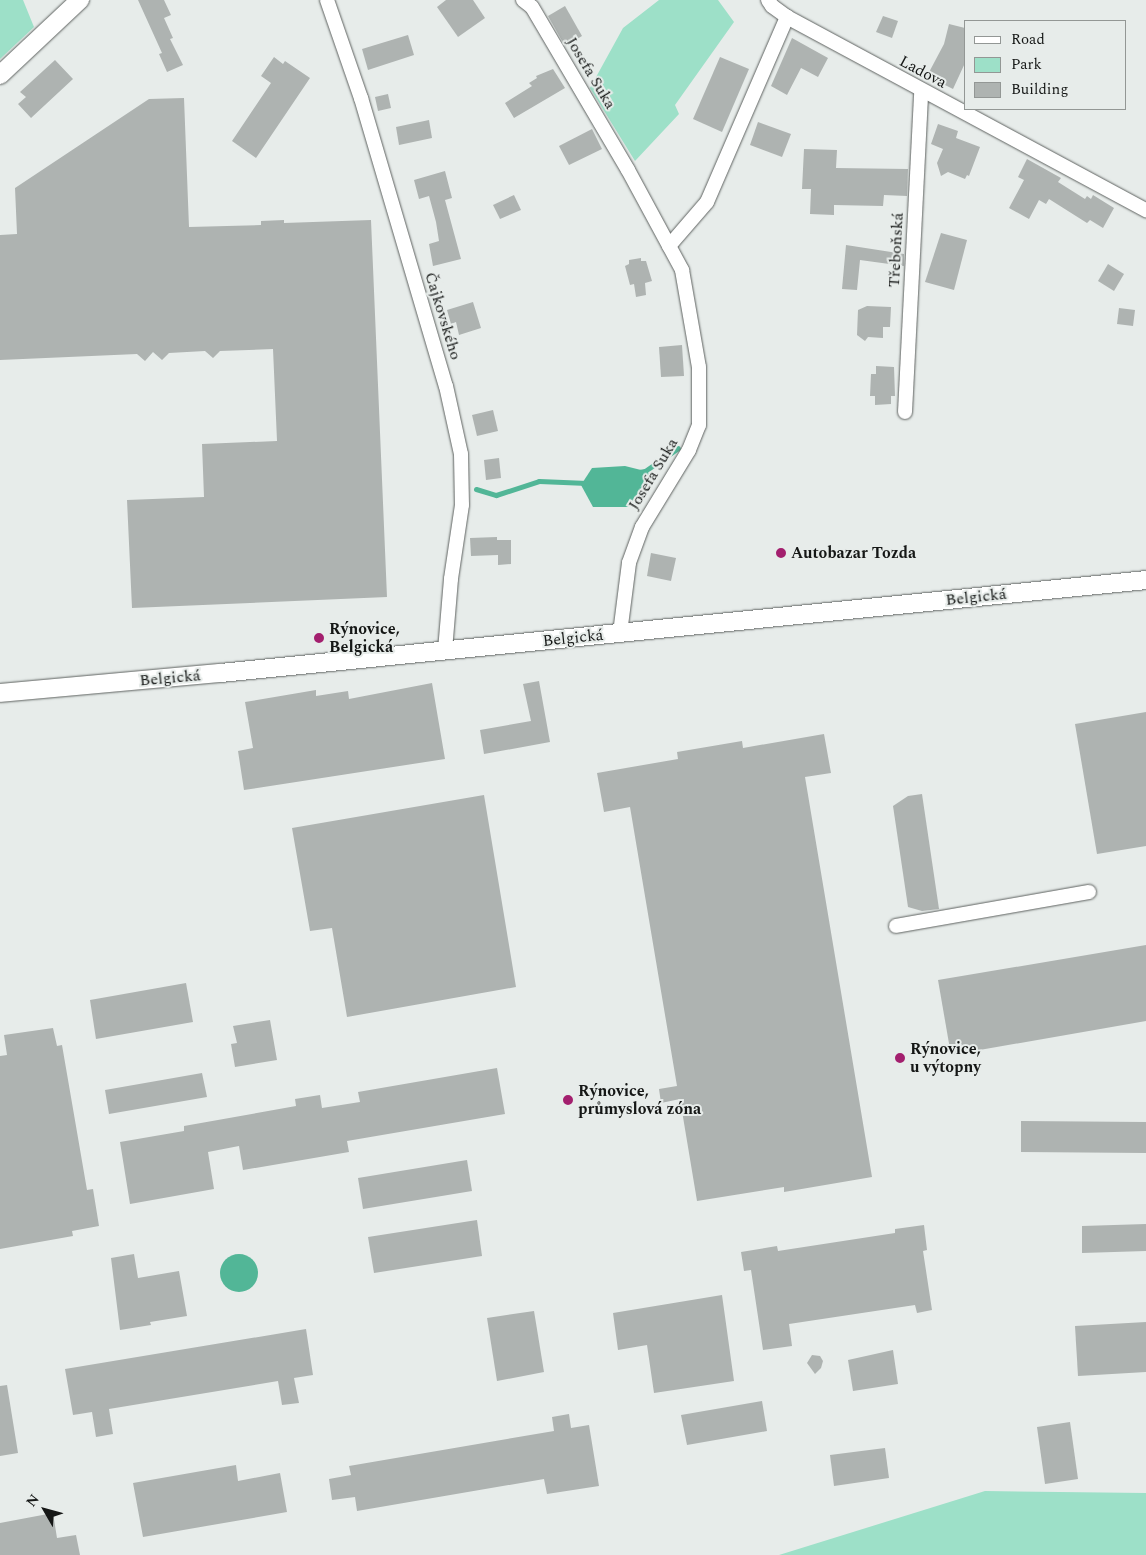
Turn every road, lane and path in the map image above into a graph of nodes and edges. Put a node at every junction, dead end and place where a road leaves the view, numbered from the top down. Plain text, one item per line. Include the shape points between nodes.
1 (80, 0) edge
2 (327, 0) edge
3 (523, 0) edge
4 (768, 0) edge
5 (787, 17) junction
6 (0, 75) edge
7 (921, 91) junction
8 (1146, 210) edge
9 (669, 246) junction
10 (905, 412) dead end
11 (1146, 580) edge
12 (620, 633) junction
13 (445, 651) junction
14 (0, 693) edge
15 (1089, 892) dead end
16 (896, 926) dead end

1 - 6 street
2 - 13 street, Čajkovského via 361,98 446,386 461,454 462,505
3 - 9 street, Josefa Suka via 532,7
4 - 5 street, Ladova
5 - 7 street, Ladova
5 - 9 street via 707,202
7 - 8 street, Ladova
7 - 10 street, Třeboňská
9 - 12 street, Josefa Suka via 682,270 699,367 698,425 680,468 642,527 629,563
11 - 12 street, Belgická
12 - 13 street, Belgická
13 - 14 street, Belgická
15 - 16 street

